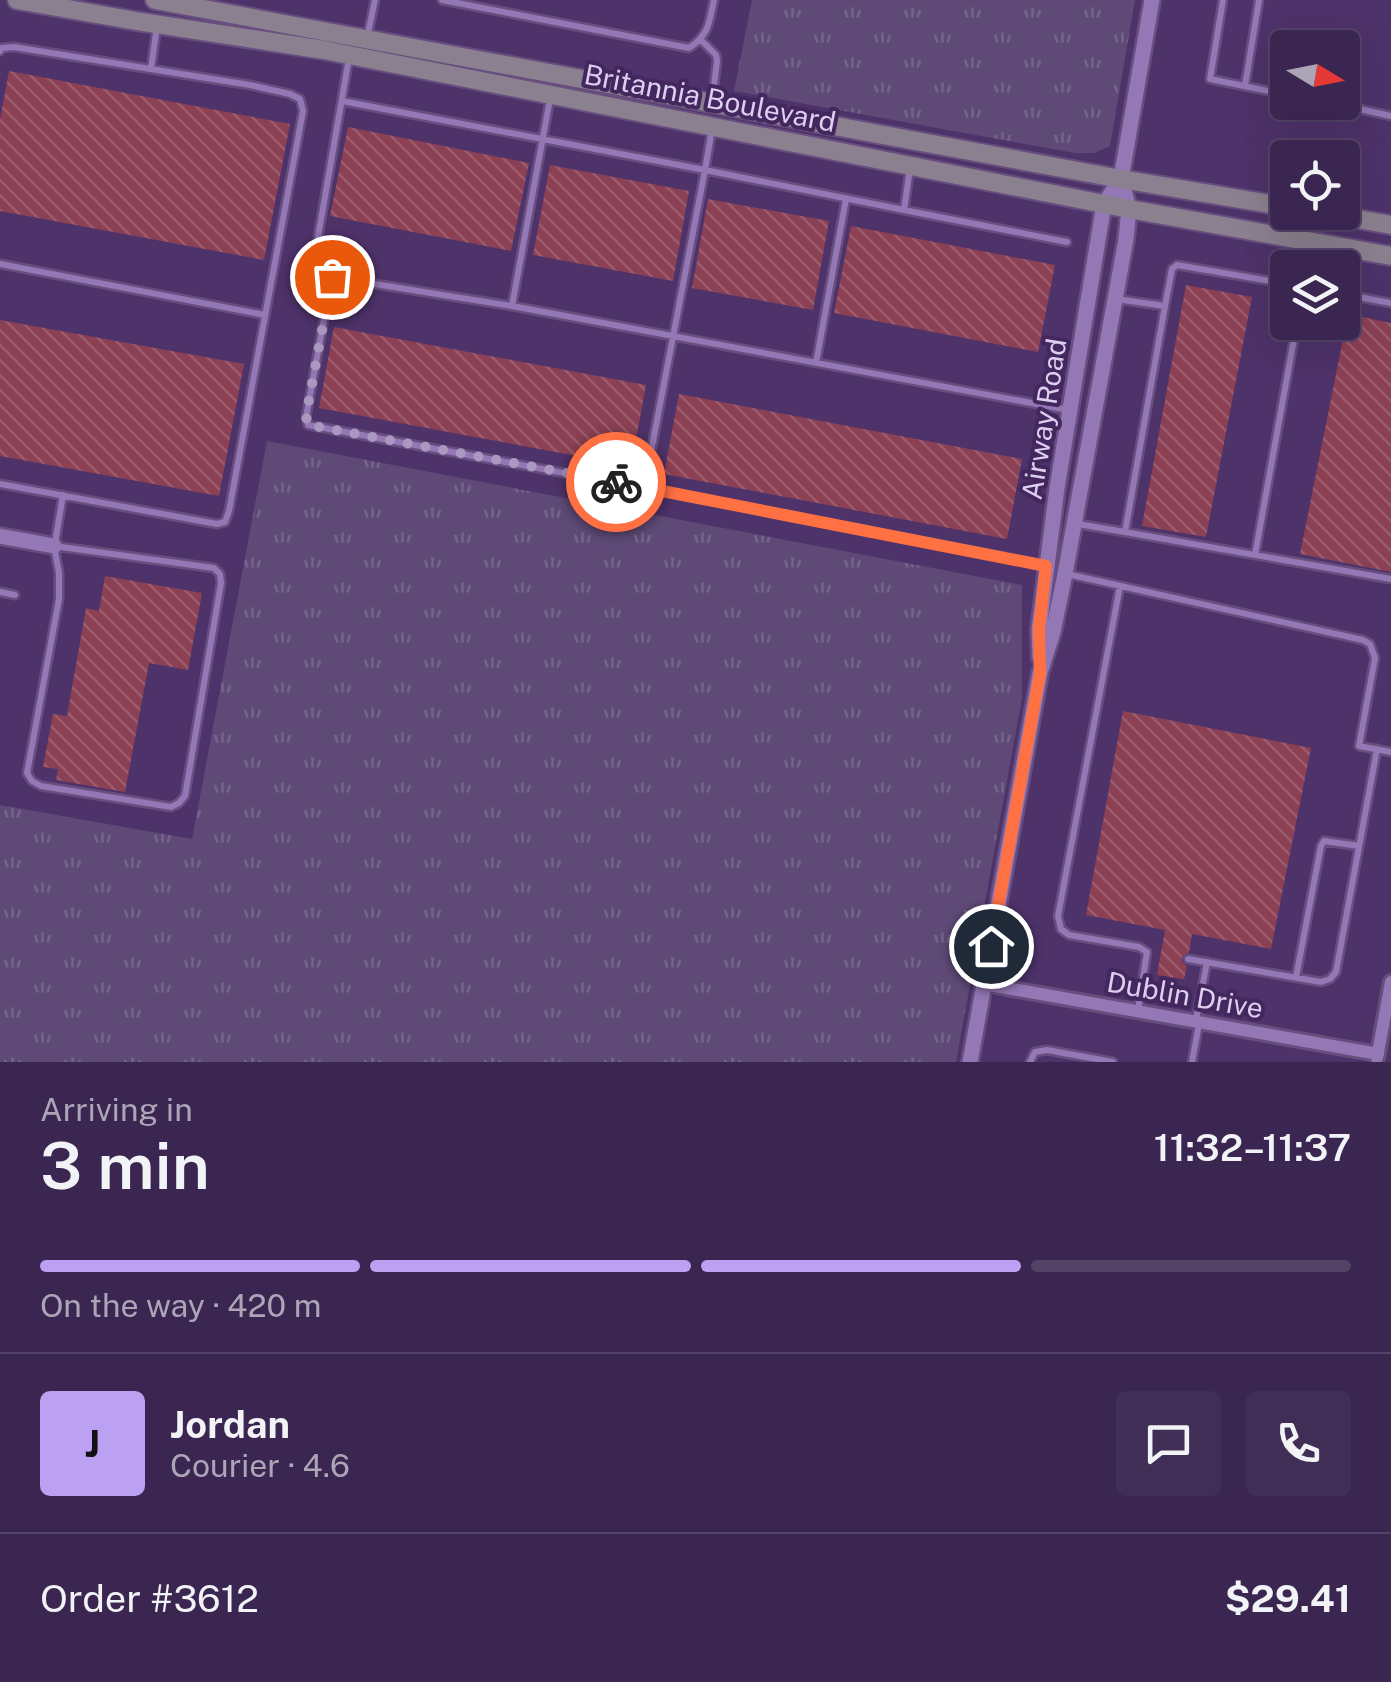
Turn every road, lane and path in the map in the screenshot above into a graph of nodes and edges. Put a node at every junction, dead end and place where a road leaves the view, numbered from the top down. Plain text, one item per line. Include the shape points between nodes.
1 (17, 0) edge
2 (155, 0) edge
3 (376, 0) edge
4 (442, 0) edge
5 (714, 0) edge
6 (1152, 0) edge
7 (1222, 0) edge
8 (1259, 0) edge
9 (158, 25) junction
10 (367, 39) junction
11 (701, 40) junction
12 (0, 51) edge
13 (350, 56) junction
14 (151, 69) junction
15 (1246, 86) junction
16 (1270, 91) edge
17 (551, 95) junction
18 (342, 101) junction
19 (711, 103) junction
20 (1360, 109) edge
21 (1391, 116) edge
22 (713, 126) junction
23 (542, 140) junction
24 (911, 165) junction
25 (706, 170) junction
26 (1121, 179) junction
27 (846, 199) junction
28 (1104, 204) junction
29 (1270, 205) edge
30 (1130, 209) junction
31 (904, 210) junction
32 (1360, 220) edge
33 (1391, 225) edge
34 (1067, 242) dead end
35 (1391, 256) edge
36 (0, 264) edge
37 (332, 277) junction
38 (1270, 281) edge
39 (1360, 297) edge
40 (1115, 298) junction
41 (1391, 303) edge
42 (512, 306) junction
43 (1165, 306) junction
44 (265, 315) junction
45 (673, 337) junction
46 (1294, 340) edge
47 (816, 363) junction
48 (1070, 410) junction
49 (0, 484) edge
50 (644, 488) junction
51 (63, 495) junction
52 (1074, 524) junction
53 (1126, 532) junction
54 (0, 536) edge
55 (54, 546) junction
56 (1255, 555) junction
57 (1046, 566) junction
58 (1065, 574) junction
59 (1391, 579) edge
60 (1120, 586) junction
61 (0, 592) edge
62 (14, 594) dead end
63 (1040, 673) junction
64 (1378, 749) junction
65 (1391, 752) edge
66 (1359, 846) junction
67 (1147, 952) junction
68 (1160, 954) dead end
69 (1188, 959) dead end
70 (1207, 962) junction
71 (1296, 978) junction
72 (1391, 982) edge
73 (984, 984) junction
74 (1138, 1012) junction
75 (1197, 1022) junction
76 (1377, 1058) edge
77 (970, 1062) edge
78 (1030, 1062) edge
79 (1113, 1062) edge
80 (1192, 1062) edge

1 - 9 main road, Britannia Boulevard
2 - 10 main road, Britannia Boulevard
3 - 10 lane
4 - 11 lane via 689,48
5 - 11 lane
6 - 26 street, Airway Road
7 - 15 lane via 1210,80
8 - 15 lane
9 - 13 main road, Britannia Boulevard
9 - 14 lane
10 - 19 main road, Britannia Boulevard
11 - 19 lane via 718,60
12 - 14 lane
13 - 17 main road, Britannia Boulevard
13 - 18 lane
14 - 44 lane via 300,99
15 - 16 lane
17 - 22 main road, Britannia Boulevard
17 - 23 lane
18 - 23 lane
18 - 37 lane via 318,237
19 - 26 main road, Britannia Boulevard
20 - 21 lane
22 - 24 main road, Britannia Boulevard
22 - 25 lane
23 - 25 lane
23 - 42 lane
24 - 28 main road, Britannia Boulevard
24 - 31 lane
25 - 27 lane
25 - 45 lane
26 - 28 street, Airway Road
26 - 29 main road, Britannia Boulevard
26 - 30 street, Airway Road
27 - 31 lane
27 - 47 lane
28 - 30 main road, Britannia Boulevard
28 - 48 street, Airway Road
30 - 35 main road, Britannia Boulevard
30 - 40 street, Airway Road
31 - 34 lane
32 - 33 main road
36 - 44 lane
37 - 42 lane
37 - 50 lane via 308,425
38 - 43 lane via 1177,265
39 - 41 lane
40 - 43 lane
40 - 52 street, Airway Road
42 - 45 lane
43 - 53 lane
44 - 51 lane via 224,522
45 - 47 lane
45 - 50 lane
46 - 56 lane
47 - 48 lane
48 - 57 street, Airway Road
49 - 51 lane
50 - 57 lane
51 - 55 lane
52 - 53 lane
52 - 58 street, Airway Road
53 - 56 lane
54 - 55 street
55 - 55 lane via 59,599 27,773 41,786 171,808 185,796 220,574
56 - 59 lane
57 - 63 street, Airway Road
58 - 60 lane
58 - 63 street, Airway Road
60 - 64 lane via 1370,644 1375,658 1359,746
60 - 67 lane via 1058,916 1069,936
61 - 62 lane
63 - 73 street, Airway Road
64 - 65 lane
64 - 66 lane
66 - 71 lane via 1336,972 1321,982
66 - 71 lane via 1321,846
67 - 68 lane
67 - 74 lane
69 - 70 lane
70 - 71 lane
70 - 75 lane
72 - 76 street
73 - 74 street, Dublin Drive
73 - 77 street, Airway Road
74 - 75 street, Dublin Drive
75 - 76 street, Dublin Drive
75 - 80 lane
78 - 79 lane via 1046,1050

